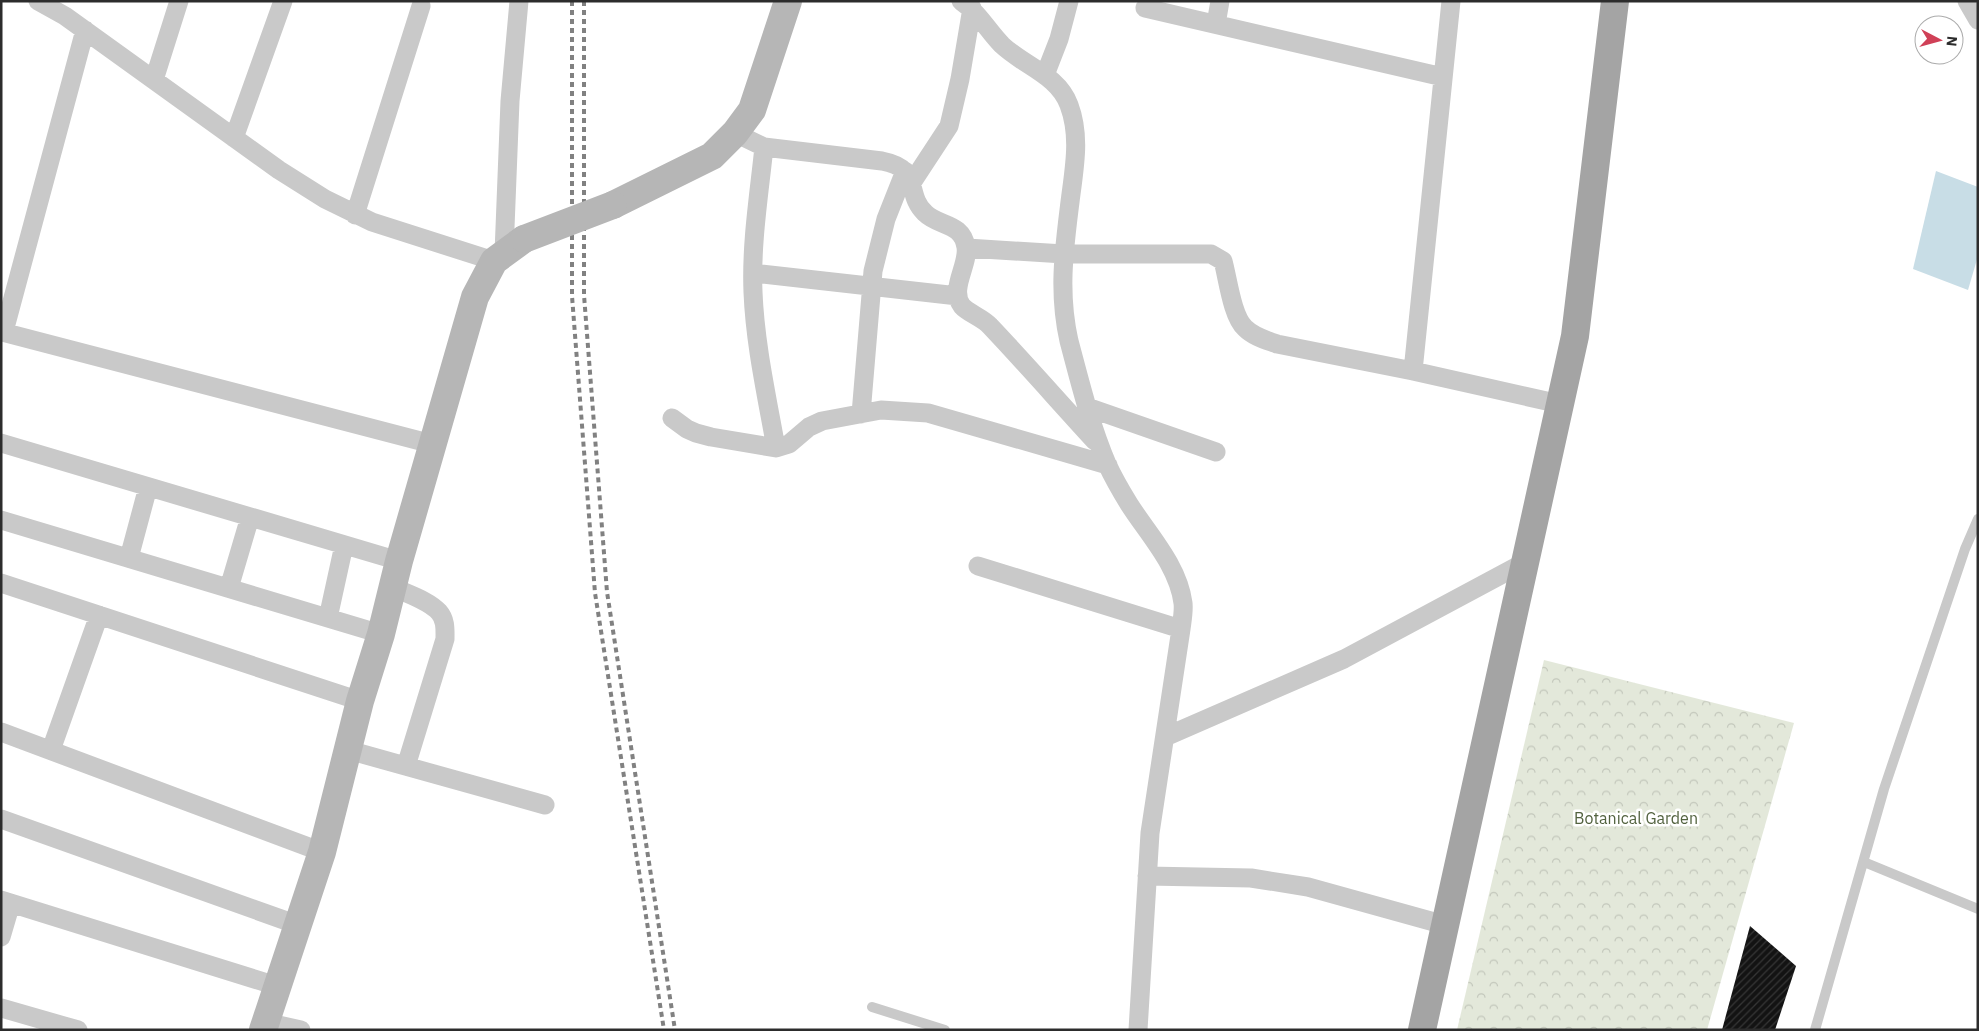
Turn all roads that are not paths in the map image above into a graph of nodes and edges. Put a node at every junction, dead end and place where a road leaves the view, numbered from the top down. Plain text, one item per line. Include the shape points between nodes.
1 (38, 1) edge
2 (180, 1) edge
3 (283, 1) edge
4 (519, 1) edge
5 (788, 1) edge
6 (1069, 1) edge
7 (1220, 1) edge
8 (1451, 1) edge
9 (1615, 1) edge
10 (1967, 1) edge
11 (967, 5) edge
12 (421, 6) dead end
13 (1145, 8) dead end
14 (1978, 20) edge
15 (1216, 24) junction
16 (85, 30) junction
17 (1045, 75) junction
18 (1443, 77) junction
19 (154, 80) junction
20 (735, 133) junction
21 (234, 138) junction
22 (764, 147) junction
23 (908, 178) junction
24 (355, 215) junction
25 (967, 248) junction
26 (507, 251) junction
27 (1064, 254) junction
28 (753, 274) junction
29 (871, 286) junction
30 (958, 296) junction
31 (2, 332) edge
32 (1413, 371) junction
33 (1560, 404) junction
34 (1087, 407) junction
35 (861, 414) junction
36 (672, 418) dead end
37 (1, 443) edge
38 (432, 444) junction
39 (776, 448) junction
40 (1216, 452) dead end
41 (1104, 456) junction
42 (148, 487) junction
43 (250, 517) junction
44 (1978, 519) edge
45 (1, 520) edge
46 (344, 545) junction
47 (129, 558) junction
48 (399, 561) junction
49 (1525, 562) junction
50 (978, 566) dead end
51 (1, 583) edge
52 (393, 587) junction
53 (230, 588) junction
54 (99, 615) junction
55 (328, 618) junction
56 (1182, 629) junction
57 (381, 634) junction
58 (360, 701) junction
59 (1, 732) edge
60 (1165, 737) junction
61 (51, 750) junction
62 (348, 750) junction
63 (406, 766) junction
64 (545, 805) dead end
65 (1, 818) edge
66 (322, 852) junction
67 (1864, 862) junction
68 (1147, 876) junction
69 (6, 902) edge
70 (1978, 909) edge
71 (298, 925) junction
72 (1445, 925) junction
73 (1, 937) edge
74 (277, 986) junction
75 (872, 1007) dead end
76 (1, 1008) edge
77 (264, 1026) edge
78 (78, 1030) edge
79 (301, 1030) edge
80 (945, 1030) edge
81 (1138, 1030) edge
82 (1422, 1030) edge
83 (1815, 1030) edge

1 - 16 street
2 - 19 street
3 - 21 street
4 - 26 street via 510,101
5 - 20 main road via 752,110
6 - 17 street
7 - 15 street
8 - 18 street
9 - 33 main road via 1575,336
10 - 14 street
11 - 17 street via 1002,45
11 - 23 street via 960,79 949,126
12 - 24 street
13 - 15 street
15 - 18 street
16 - 19 street
16 - 31 street
17 - 27 street via 1060,88 1074,119 1077,148
18 - 32 street
19 - 21 street
20 - 22 street
20 - 26 main road, bridge via 712,156
21 - 24 street via 279,170
22 - 23 street via 882,161 894,164
22 - 28 street
23 - 25 street via 923,212 957,229
23 - 29 street via 886,218
24 - 26 street via 372,222
25 - 27 street
25 - 30 street
26 - 38 main road via 475,297
27 - 32 street via 1212,254 1223,261 1236,313 1244,327 1256,336 1277,344
27 - 34 street via 1063,310
28 - 29 street
28 - 39 street via 755,320
29 - 30 street
29 - 35 street
30 - 41 street via 963,307 986,322
31 - 38 street
32 - 33 street
33 - 49 main road
34 - 40 street
34 - 41 street
35 - 39 street via 822,421 809,427 789,444
35 - 41 street via 881,410 928,413
36 - 39 street via 687,429 704,435
37 - 42 street
38 - 48 main road
41 - 56 street via 1128,503 1153,537 1176,580 1183,603
42 - 43 street
42 - 47 street
43 - 46 street
43 - 53 street
44 - 67 lane via 1964,549 1884,789
45 - 47 street
46 - 48 street
46 - 55 street
47 - 53 street
48 - 52 main road
49 - 60 street via 1344,659
49 - 72 main road
50 - 56 street
51 - 54 street
52 - 57 main road
52 - 63 street via 439,612 445,625 445,639
53 - 55 street
54 - 58 street
54 - 61 street
55 - 57 street
56 - 60 street
57 - 58 main road
58 - 62 main road
59 - 61 street
60 - 68 street via 1150,833
61 - 66 street
62 - 63 street
62 - 66 main road
63 - 64 street
65 - 71 street
66 - 71 main road
67 - 70 lane
67 - 83 lane
68 - 72 street via 1251,878 1308,887
68 - 81 street
69 - 73 street
69 - 74 street
71 - 74 main road
72 - 82 main road
74 - 77 main road
75 - 80 lane
76 - 78 street
77 - 79 street

